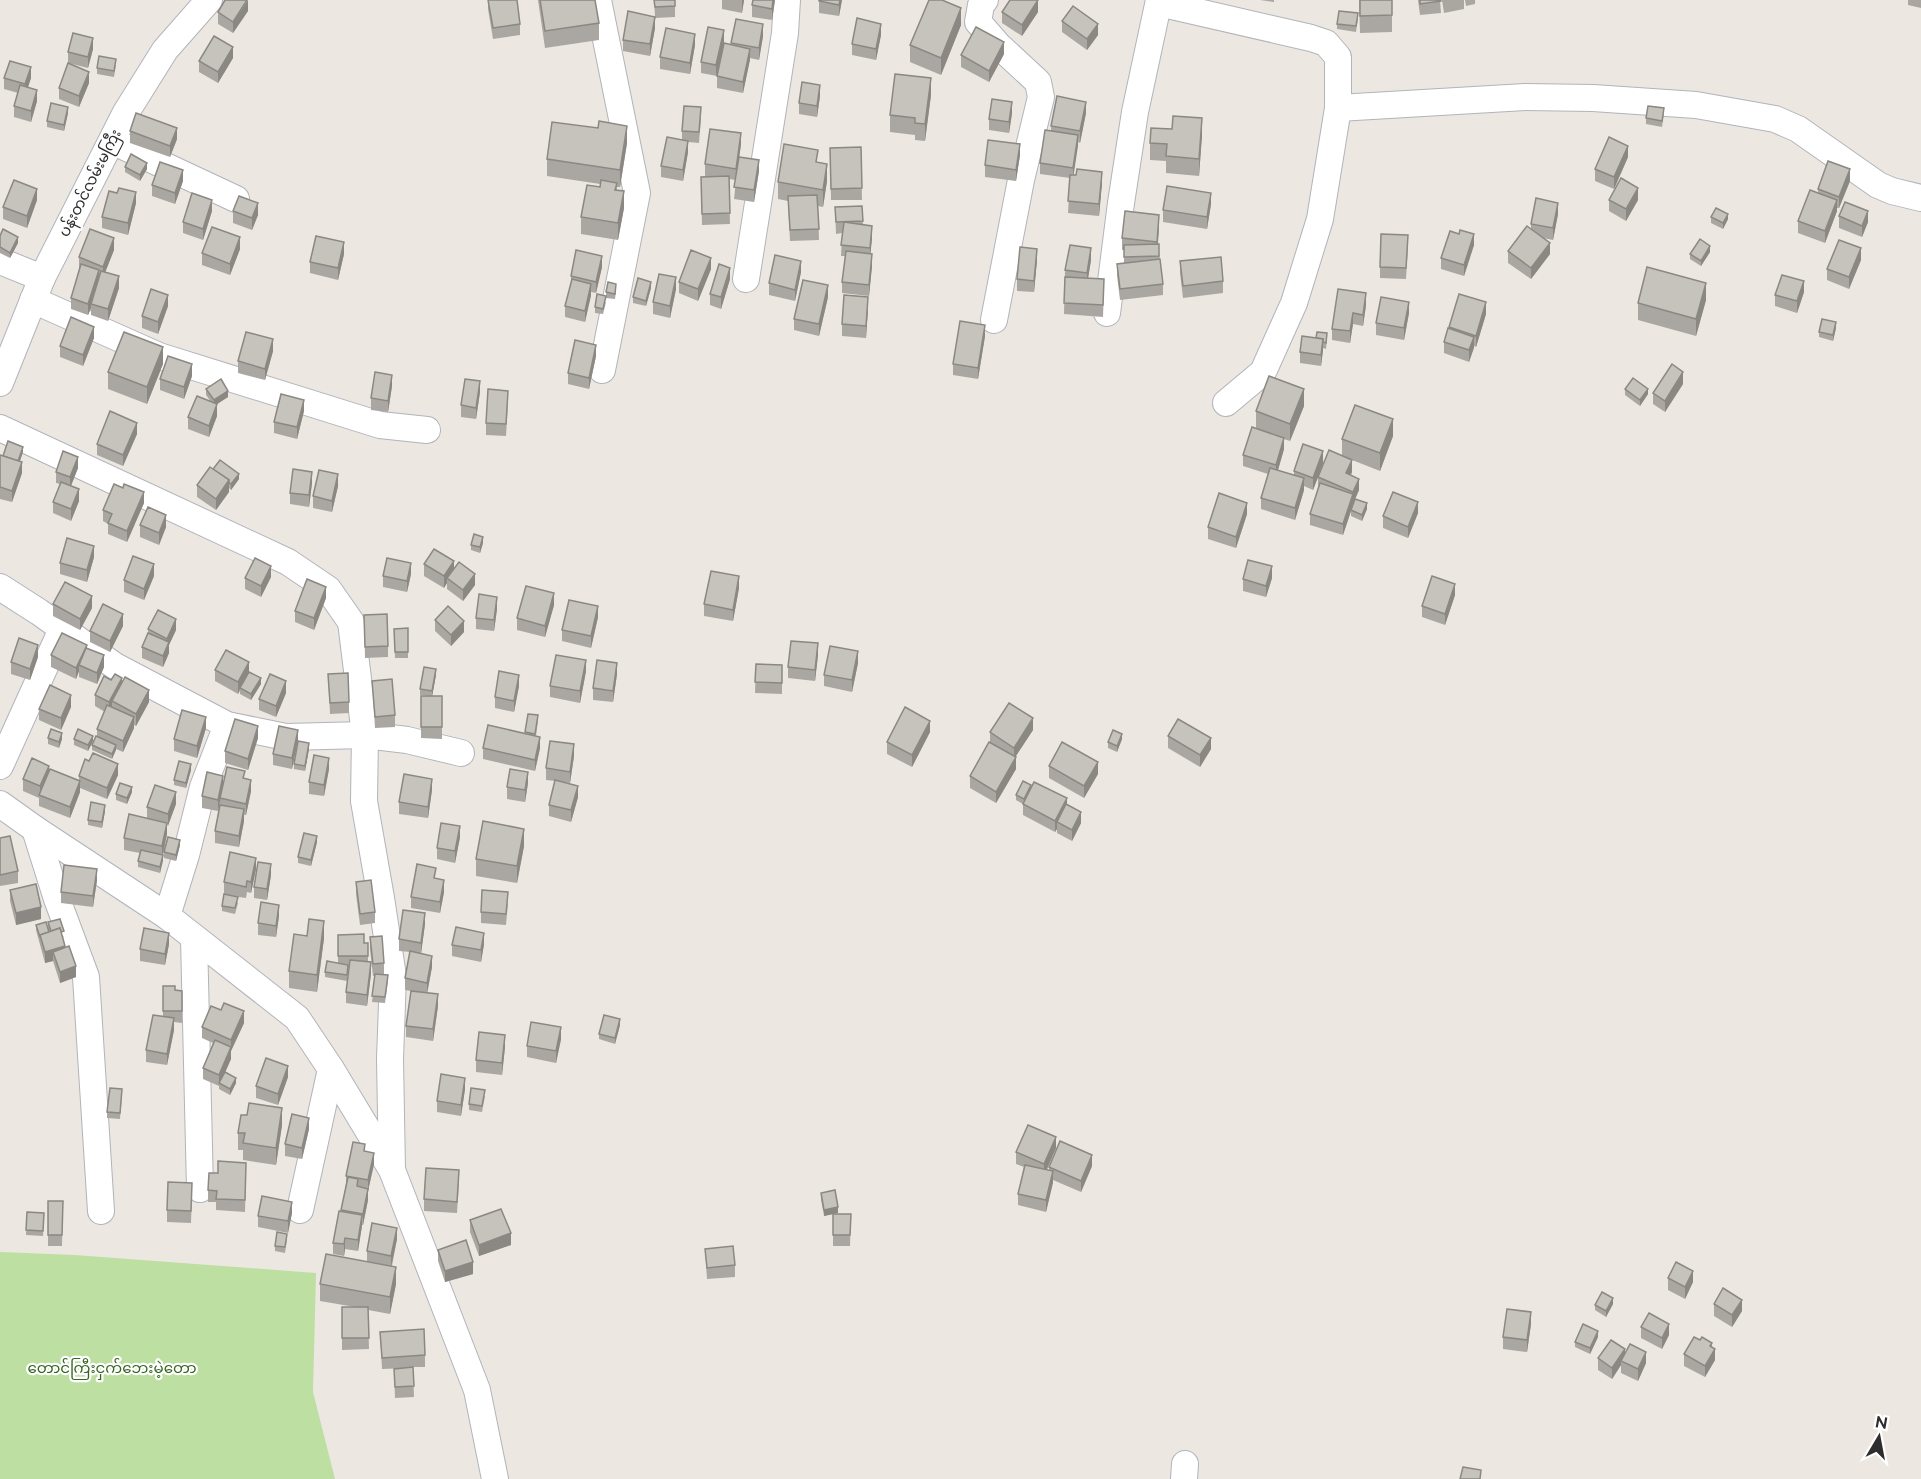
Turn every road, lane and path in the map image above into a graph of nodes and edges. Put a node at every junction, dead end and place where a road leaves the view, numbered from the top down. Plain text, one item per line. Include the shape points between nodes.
1 (209, 0) edge
2 (598, 0) edge
3 (787, 0) edge
4 (985, 0) edge
5 (1159, 2) edge
6 (1338, 108) junction
7 (111, 141) junction
8 (1921, 198) edge
9 (236, 199) edge
10 (0, 261) edge
11 (746, 279) dead end
12 (37, 289) junction
13 (1107, 313) dead end
14 (994, 320) dead end
15 (602, 370) dead end
16 (0, 383) edge
17 (1226, 403) dead end
18 (0, 428) edge
19 (427, 430) dead end
20 (0, 587) edge
21 (62, 628) junction
22 (227, 725) junction
23 (365, 735) junction
24 (461, 753) dead end
25 (0, 766) edge
26 (0, 804) edge
27 (35, 829) junction
28 (167, 916) junction
29 (194, 938) junction
30 (331, 1069) junction
31 (392, 1170) junction
32 (200, 1189) dead end
33 (300, 1210) dead end
34 (101, 1211) dead end
35 (495, 1479) edge

1 - 7 street, ပန်းတင်လမ်းမကြီး via 165,50
2 - 15 street via 637,193
3 - 11 street
4 - 14 street via 978,22 1038,82 1041,97
5 - 6 street via 1326,43 1338,57
5 - 13 street via 1135,112
6 - 8 street via 1525,97 1696,105 1775,119 1798,129 1878,184
6 - 17 street via 1320,219 1294,303 1263,372
7 - 9 street
7 - 12 street, ပန်းတင်လမ်းမကြီး
10 - 12 street
12 - 16 street, ပန်းတင်လမ်းမကြီး
12 - 19 street via 159,356 380,425
18 - 23 street via 288,562 328,589 351,622
20 - 21 street
21 - 22 street via 115,666
21 - 25 street
22 - 23 street via 286,737
22 - 28 street via 203,787
23 - 24 street
23 - 31 street via 364,801 393,976
26 - 27 street
27 - 28 street
27 - 34 street via 86,977
28 - 29 street
29 - 30 street via 297,1018
29 - 32 street
30 - 31 street
30 - 33 street
31 - 35 street via 477,1390

